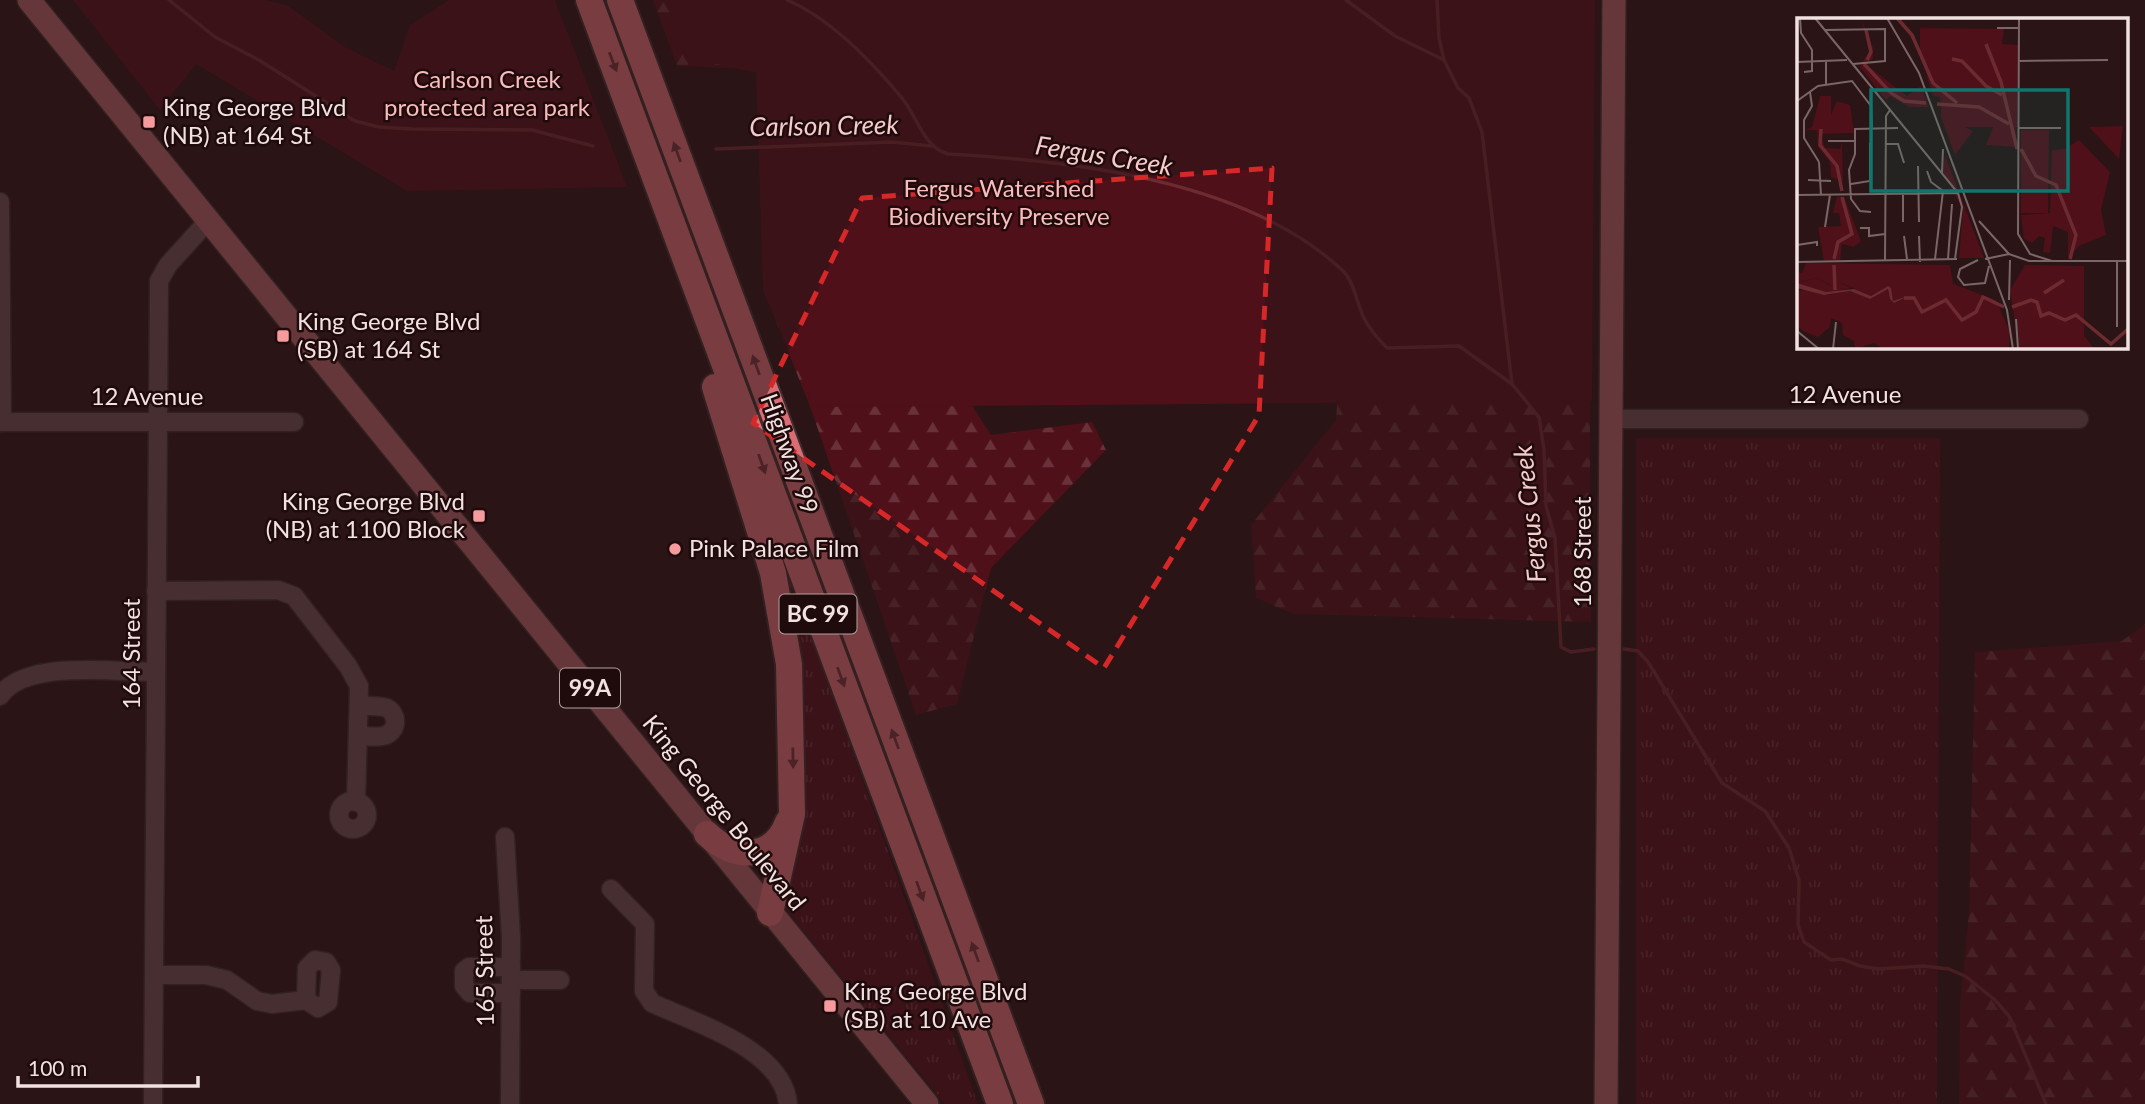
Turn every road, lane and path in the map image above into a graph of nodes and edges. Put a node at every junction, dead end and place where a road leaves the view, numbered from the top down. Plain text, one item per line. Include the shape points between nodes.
1 (29, 0) edge
2 (589, 0) edge
3 (620, 0) edge
4 (1614, 0) edge
5 (636, 124) junction
6 (0, 202) edge
7 (207, 222) junction
8 (1, 273) edge
9 (1611, 419) junction
10 (2079, 419) dead end
11 (1, 422) edge
12 (157, 422) junction
13 (294, 422) dead end
14 (156, 591) junction
15 (156, 672) junction
16 (1, 690) edge
17 (359, 706) junction
18 (359, 736) junction
19 (794, 793) junction
20 (356, 802) dead end
21 (707, 834) junction
22 (505, 837) dead end
23 (611, 890) dead end
24 (770, 913) junction
25 (155, 975) junction
26 (511, 980) junction
27 (560, 980) dead end
28 (306, 1000) dead end
29 (153, 1104) edge
30 (510, 1104) edge
31 (788, 1104) edge
32 (927, 1104) edge
33 (1000, 1104) edge
34 (1033, 1104) edge
35 (1606, 1104) edge

1 - 7 main road, King George Boulevard
2 -> 5 highway, Highway 99 / BC 99
34 -> 3 highway, Highway 99 / BC 99
4 - 9 main road, 168 Street
5 -> 19 highway via 773,573 790,674
5 -> 33 highway, Highway 99 / BC 99
6 - 8 street
7 - 12 street, 164 Street via 159,281
7 - 21 main road, King George Boulevard / 99A
8 - 11 street
9 - 10 street, 12 Avenue
9 - 35 main road, 168 Street
11 - 12 street, 12 Avenue
12 - 13 street, 12 Avenue
12 - 14 street, 164 Street
14 - 15 street, 164 Street
14 - 17 street via 278,590 293,596 348,666 359,686
15 - 16 street via 48,672 24,677
15 - 25 street, 164 Street
17 - 18 street
17 - 18 street via 385,707 395,722 384,736
18 - 20 street
19 - 21 highway via 786,830 765,851 734,852
19 - 24 highway via 790,833
21 - 24 main road, King George Boulevard / 99A
22 - 26 street, 165 Street
23 - 31 street via 645,925 644,991 652,1003 757,1053 786,1090
24 - 32 main road, King George Boulevard / 99A
25 - 28 street via 206,975 227,980 257,1001 272,1004
25 - 29 street, 164 Street
26 - 27 street
26 - 30 street, 165 Street

